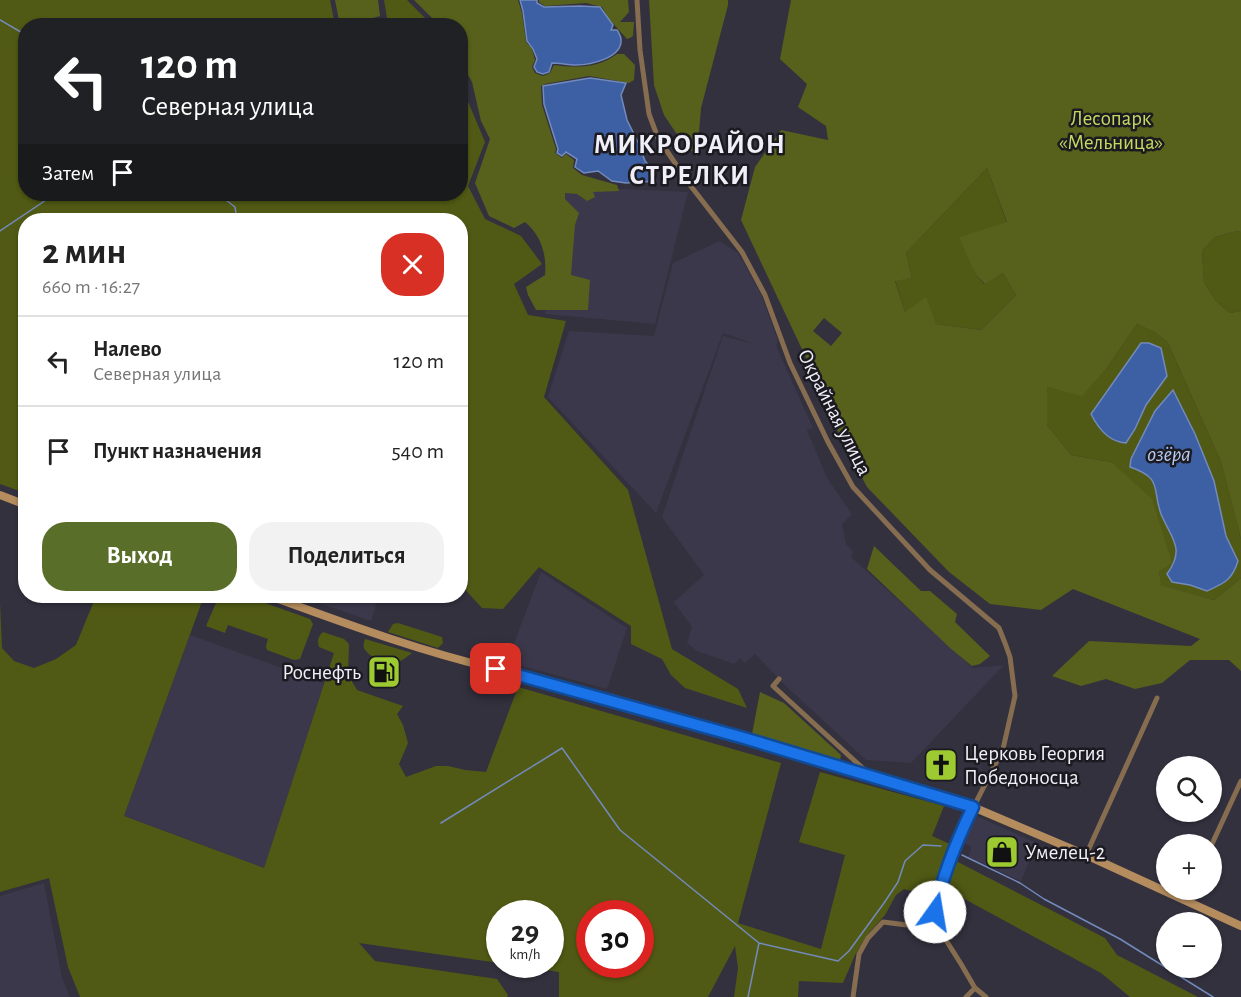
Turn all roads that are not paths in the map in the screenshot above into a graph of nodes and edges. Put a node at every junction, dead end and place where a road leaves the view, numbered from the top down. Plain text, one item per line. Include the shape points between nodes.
1 (637, 0) edge
2 (0, 495) edge
3 (18, 501) edge
4 (290, 603) edge
5 (779, 678) dead end
6 (1156, 698) dead end
7 (871, 777) junction
8 (1241, 781) edge
9 (973, 807) junction
10 (1217, 834) edge
11 (1086, 855) junction
12 (1186, 901) joint
13 (1241, 926) edge
14 (939, 929) junction
15 (975, 988) junction
16 (853, 997) edge
17 (966, 997) edge
18 (986, 997) edge

1 - 9 street, Окрайная улица via 649,114 658,138 742,252 765,295 790,363 853,487 930,570 999,628 1010,657 1014,703 1003,749
2 - 3 main road
4 - 7 main road via 463,662 744,738
5 - 7 street via 773,686
6 - 11 street
7 - 9 main road
8 - 10 street
9 - 11 main road
9 - 14 street, Окрайная улица via 939,889 935,912
11 - 12 main road
12 - 13 main road
14 - 15 street
14 - 16 street via 884,922 859,954
15 - 17 street
15 - 18 street

